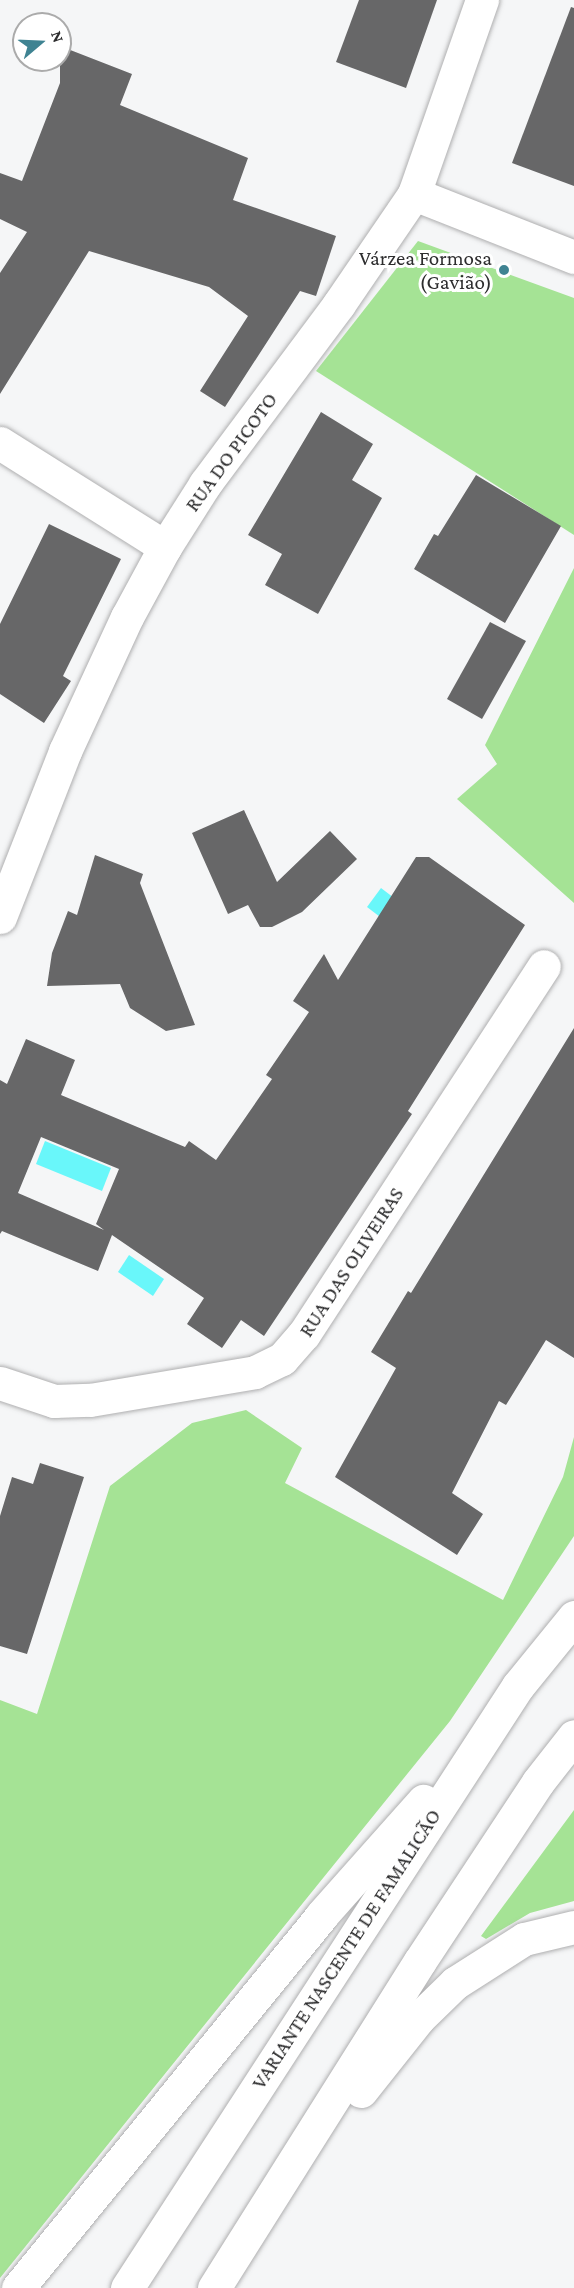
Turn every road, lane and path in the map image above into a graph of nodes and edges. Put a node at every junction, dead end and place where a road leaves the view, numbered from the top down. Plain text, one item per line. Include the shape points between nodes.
1 (483, 0) edge
2 (414, 194) junction
3 (574, 257) edge
4 (0, 443) edge
5 (165, 547) junction
6 (14, 847) edge
7 (0, 917) edge
8 (544, 966) dead end
9 (0, 1383) edge
10 (574, 1617) edge
11 (518, 1686) junction
12 (574, 1736) edge
13 (574, 1927) edge
14 (268, 2207) junction
15 (18, 2288) edge
16 (127, 2288) edge
17 (214, 2288) edge

1 - 2 main road, RUA DO PICOTO
2 - 3 main road
2 - 5 main road, RUA DO PICOTO
4 - 5 main road
5 - 6 main road, RUA DO PICOTO
6 - 7 main road, RUA DO PICOTO
8 - 9 main road, RUA DAS OLIVEIRAS via 288,1354 255,1372 90,1400 54,1401 29,1396
10 - 11 main road, VARIANTE NASCENTE DE FAMALICÃO
11 - 15 main road via 321,1916
11 - 16 main road, VARIANTE NASCENTE DE FAMALICÃO
12 - 14 main road via 538,1782 420,1961
13 - 14 main road via 524,1939 455,1983 418,2019
14 - 17 main road

